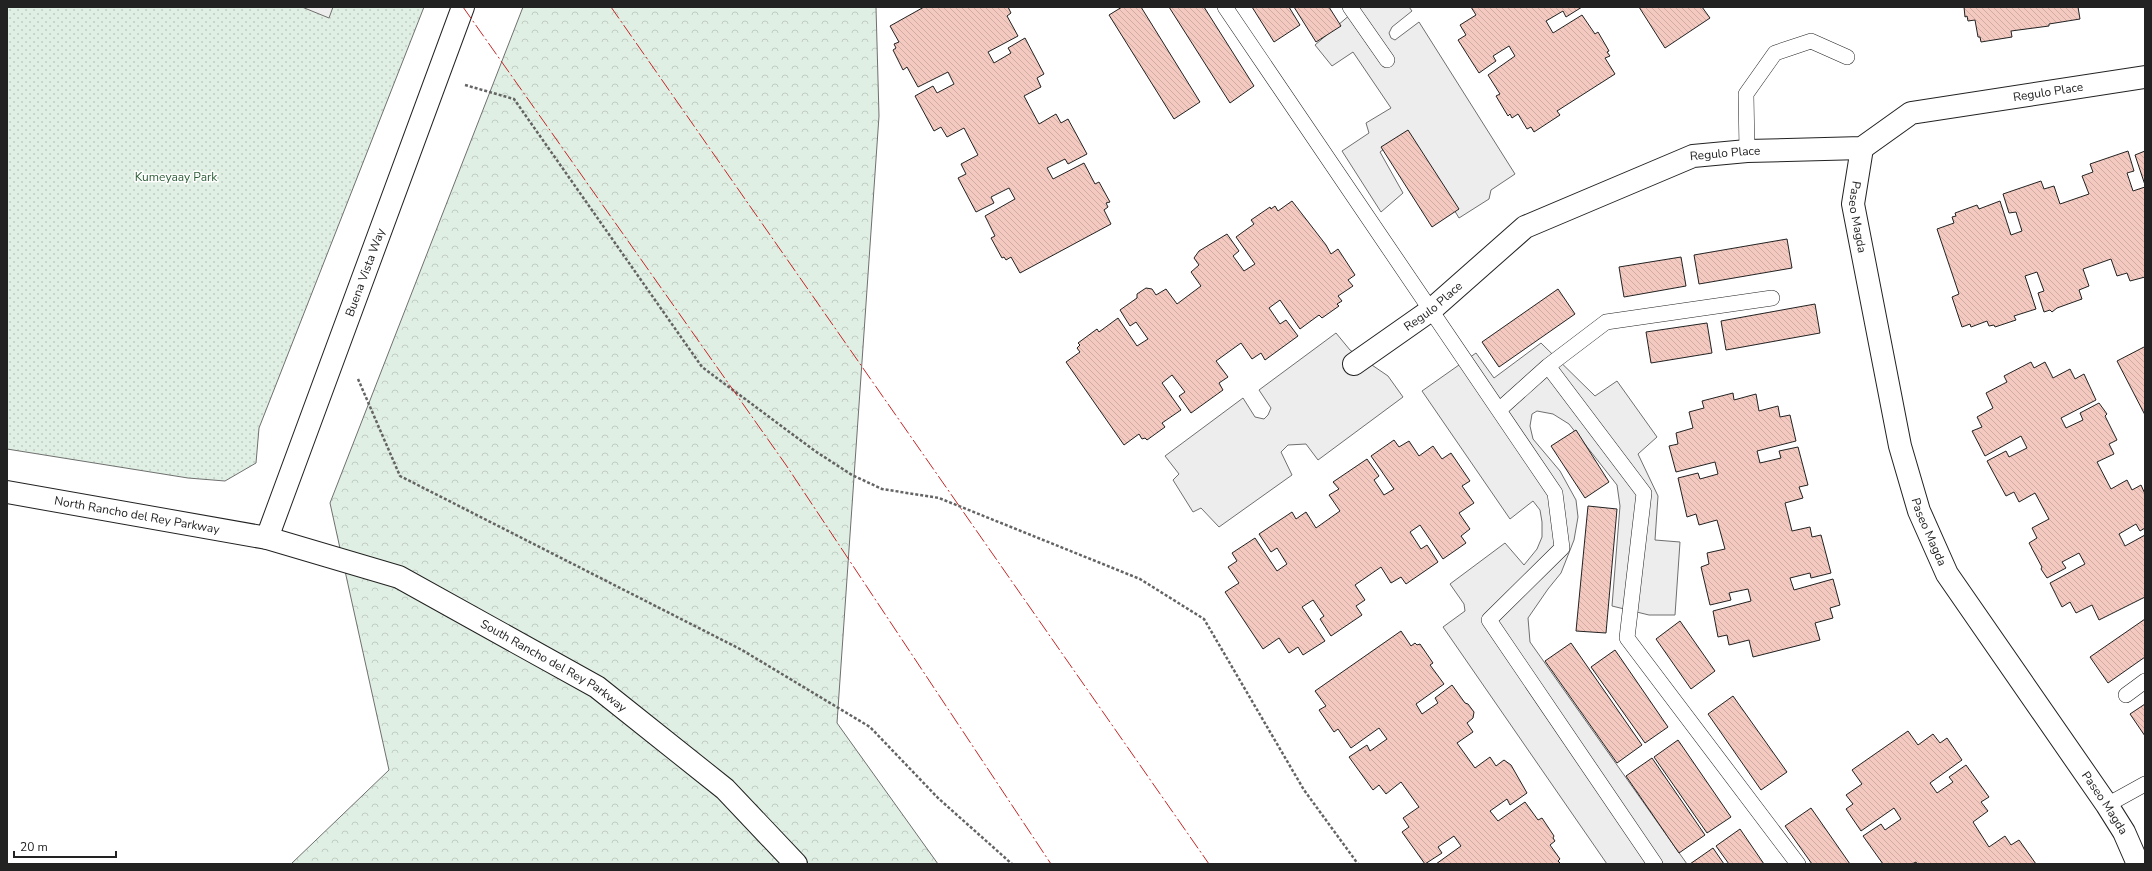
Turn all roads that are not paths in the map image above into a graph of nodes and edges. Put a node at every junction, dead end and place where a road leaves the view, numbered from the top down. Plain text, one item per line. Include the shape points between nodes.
1 (463, 7) edge
2 (1225, 7) edge
3 (1350, 7) edge
4 (1847, 57) dead end
5 (1387, 60) dead end
6 (2145, 77) edge
7 (1862, 148) junction
8 (1747, 151) junction
9 (1772, 298) dead end
10 (1431, 310) junction
11 (1354, 364) dead end
12 (1548, 366) junction
13 (1499, 410) junction
14 (7, 492) edge
15 (267, 538) junction
16 (2145, 681) edge
17 (2126, 695) dead end
18 (2145, 784) edge
19 (2107, 805) junction
20 (796, 864) edge
21 (1655, 864) edge
22 (1798, 864) edge
23 (2138, 864) edge

1 - 15 street, Buena Vista Way
2 - 10 lane
3 - 5 lane
4 - 8 lane via 1811,41 1775,53 1746,94
6 - 7 street, Regulo Place via 1911,113
7 - 8 street, Regulo Place
7 - 19 street, Paseo Magda via 1853,204 1900,446 1919,511 1946,574
8 - 10 street, Regulo Place via 1693,156 1525,227
9 - 12 lane via 1606,322
10 - 11 street, Regulo Place
10 - 13 lane
12 - 13 lane
12 - 22 lane via 1644,493 1627,638
13 - 21 lane via 1556,493 1562,548 1489,620
14 - 15 street, North Rancho del Rey Parkway
15 - 20 street, South Rancho del Rey Parkway via 399,577 597,687 725,789
16 - 17 lane
18 - 19 lane
19 - 23 street, Paseo Magda via 2124,832

